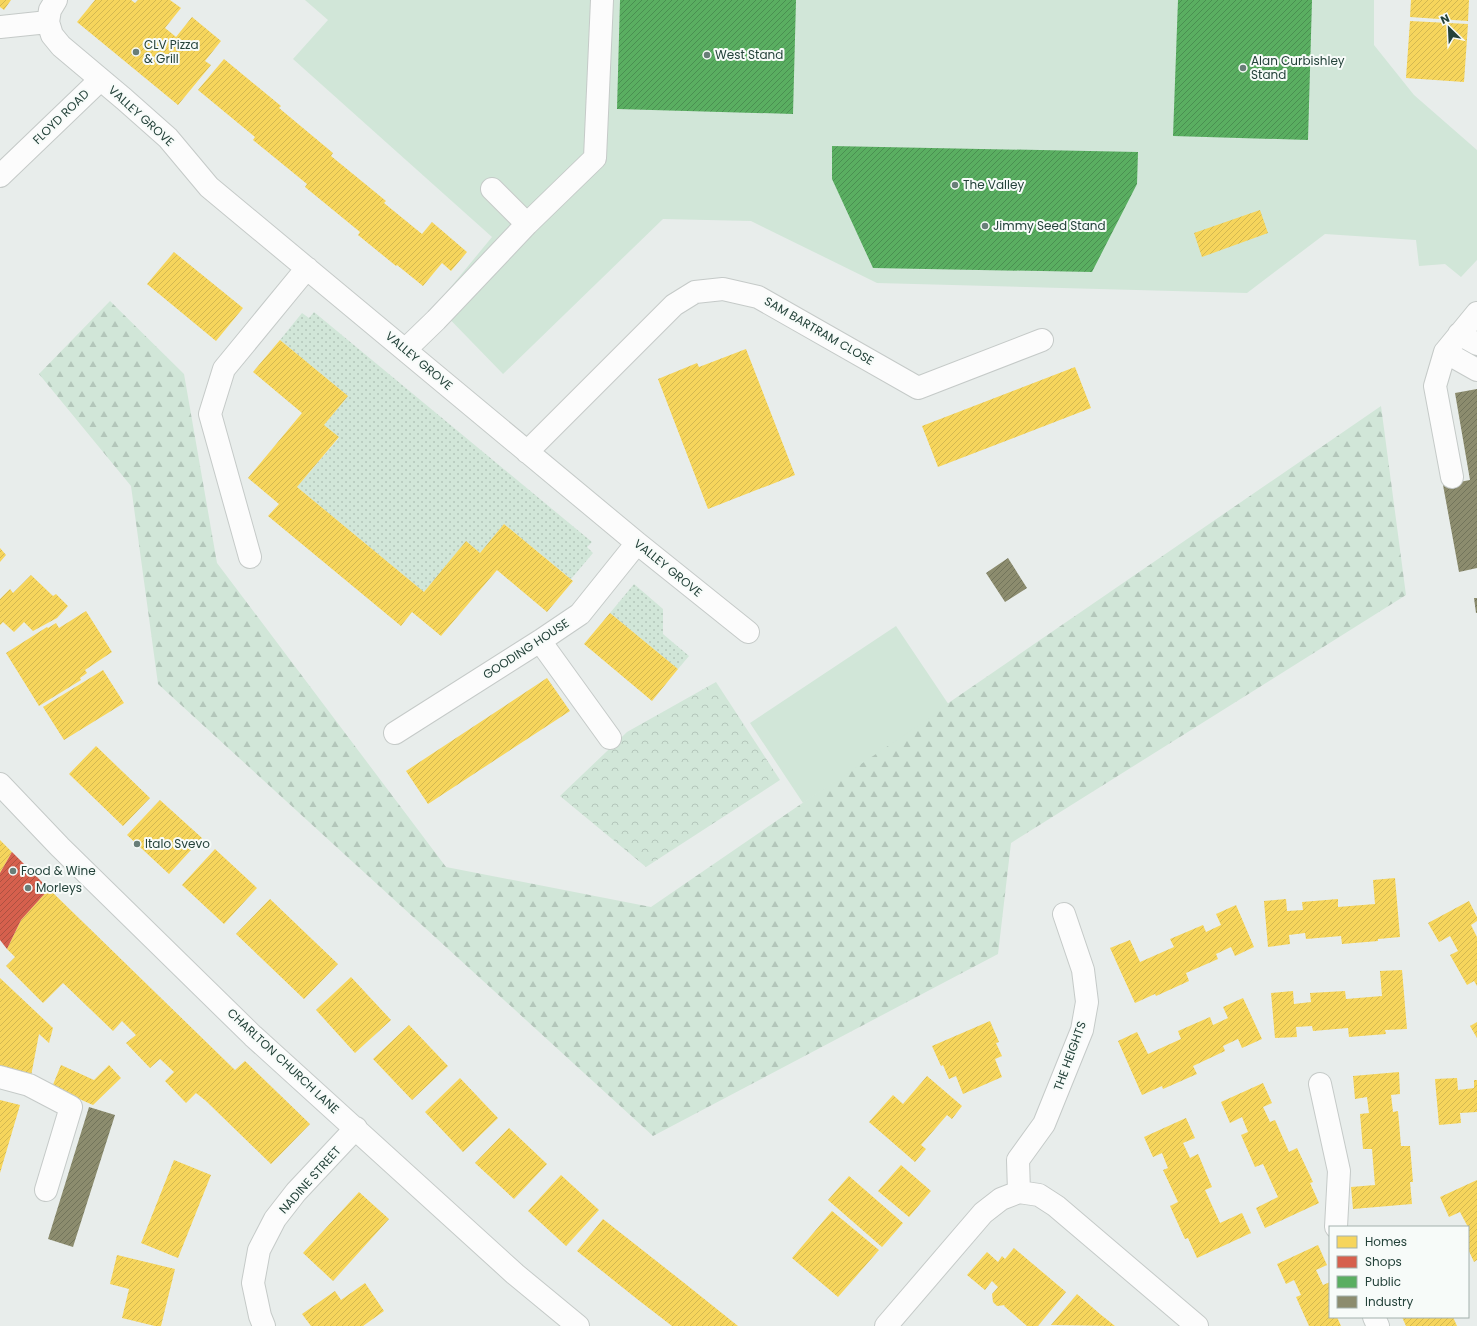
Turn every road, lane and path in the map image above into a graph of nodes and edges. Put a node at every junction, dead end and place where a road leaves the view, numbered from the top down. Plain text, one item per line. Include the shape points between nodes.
1 (56, 0) edge
2 (602, 0) edge
3 (48, 22) junction
4 (0, 27) edge
5 (100, 80) junction
6 (0, 176) edge
7 (492, 189) dead end
8 (527, 224) junction
9 (307, 268) junction
10 (1477, 313) edge
11 (1468, 339) edge
12 (1042, 340) dead end
13 (405, 350) junction
14 (1445, 352) junction
15 (1477, 370) edge
16 (527, 452) junction
17 (1452, 477) dead end
18 (637, 543) junction
19 (250, 557) dead end
20 (748, 632) dead end
21 (540, 641) junction
22 (395, 733) dead end
23 (610, 738) dead end
24 (0, 784) edge
25 (1064, 914) dead end
26 (0, 1076) edge
27 (1320, 1084) dead end
28 (356, 1128) junction
29 (46, 1190) dead end
30 (1019, 1192) junction
31 (1336, 1226) edge
32 (264, 1326) edge
33 (578, 1326) edge
34 (886, 1326) edge
35 (1197, 1326) edge

1 - 3 street via 50,10
2 - 8 street via 595,158
3 - 4 street
3 - 5 street, FLOYD ROAD via 52,35 61,46
5 - 6 street, FLOYD ROAD
5 - 9 street, VALLEY GROVE via 168,138 209,187
7 - 8 street
8 - 13 street
9 - 13 street, VALLEY GROVE
9 - 19 street via 224,370 210,414
10 - 11 street
11 - 14 street
12 - 16 street, SAM BARTRAM CLOSE via 918,388 758,297 723,289 695,292 674,305
13 - 16 street, VALLEY GROVE
14 - 15 street
14 - 17 street via 1435,386
16 - 18 street, VALLEY GROVE
18 - 20 street, VALLEY GROVE
18 - 21 street, GOODING HOUSE via 580,614
21 - 22 street, GOODING HOUSE
21 - 23 street
24 - 28 street, CHARLTON CHURCH LANE via 60,847 253,1036
25 - 30 street, THE HEIGHTS via 1083,970 1087,1002 1082,1030 1044,1124 1018,1160
26 - 29 street via 29,1085 71,1107
27 - 31 street via 1339,1171
28 - 32 street, NADINE STREET via 296,1192 275,1219 259,1250 253,1283
28 - 33 street, CHARLTON CHURCH LANE via 515,1274
30 - 34 street via 1001,1199 984,1213
30 - 35 street via 1039,1195 1056,1206

